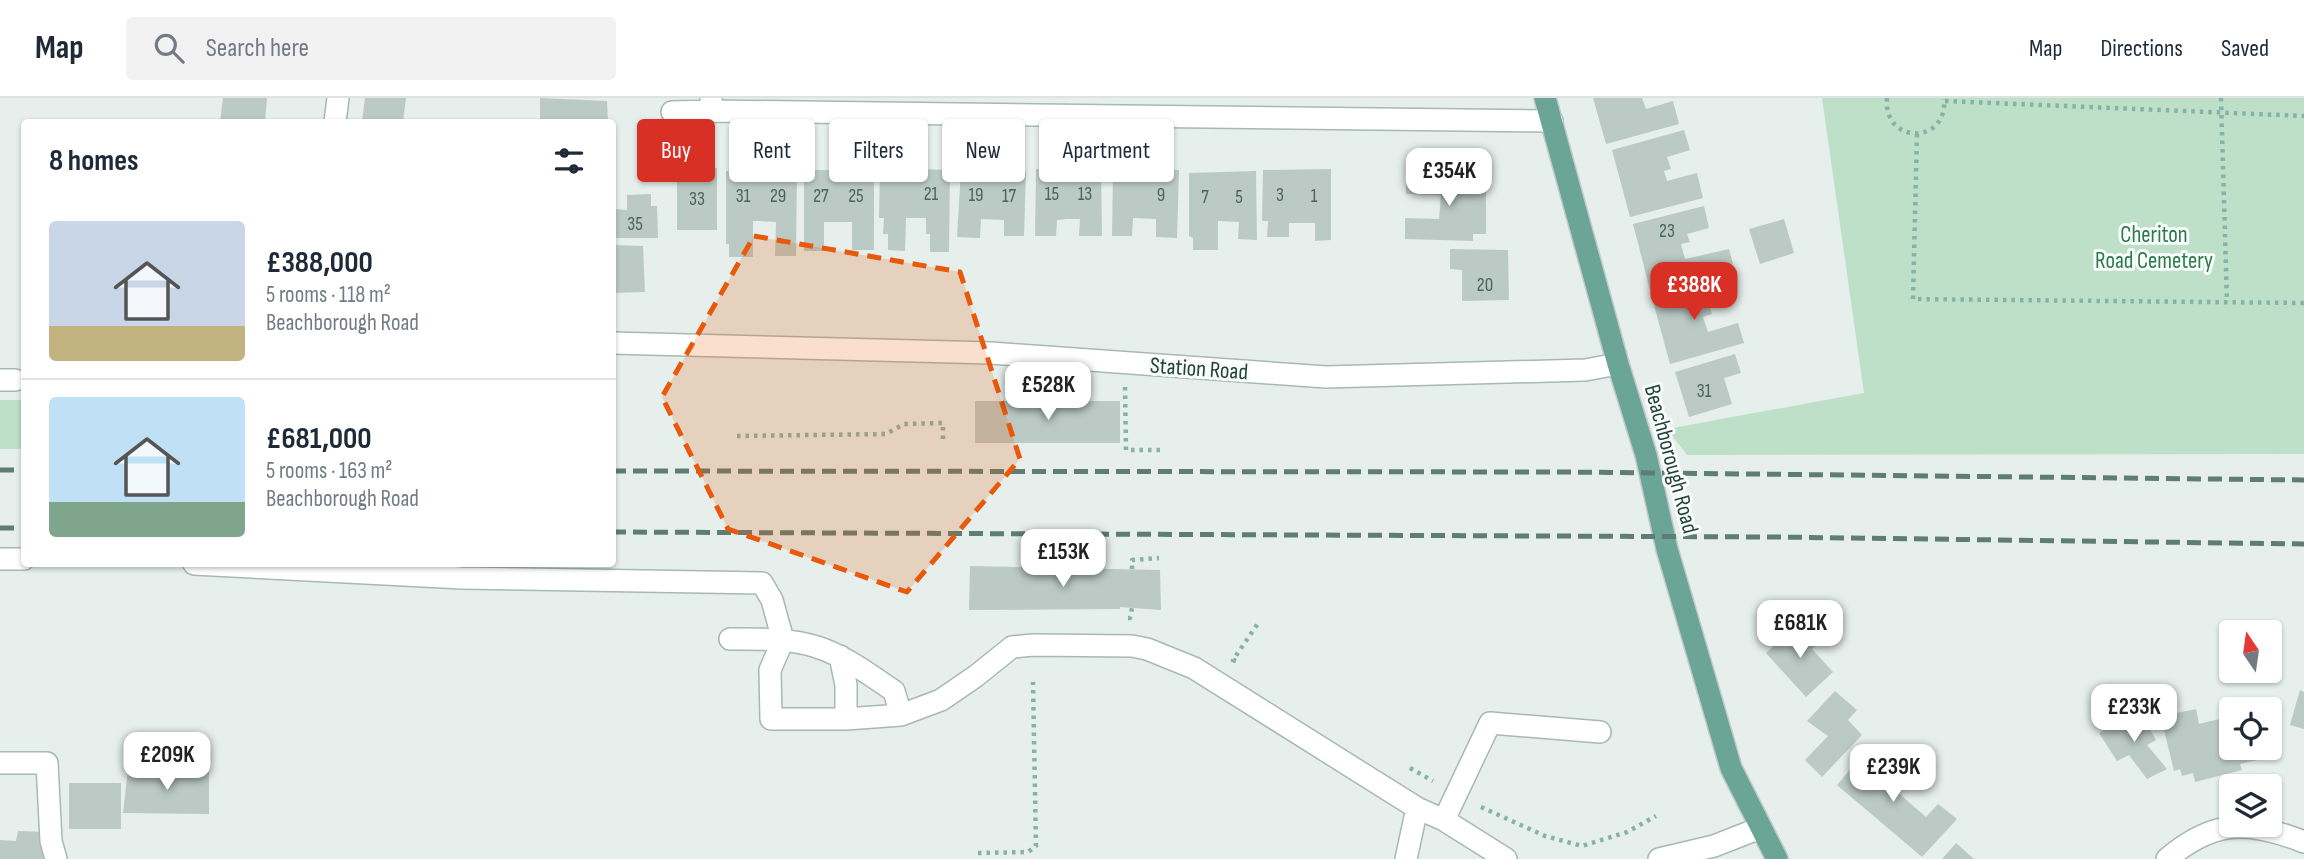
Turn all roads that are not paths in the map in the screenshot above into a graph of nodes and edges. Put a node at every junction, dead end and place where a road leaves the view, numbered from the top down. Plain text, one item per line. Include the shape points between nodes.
1 (338, 98) edge
2 (1545, 98) edge
3 (711, 105) edge
4 (672, 112) dead end
5 (335, 119) edge
6 (1552, 121) junction
7 (616, 343) edge
8 (1618, 364) junction
9 (0, 559) edge
10 (21, 559) edge
11 (251, 567) edge
12 (730, 639) dead end
13 (783, 640) junction
14 (840, 656) junction
15 (901, 715) junction
16 (846, 719) junction
17 (1600, 732) dead end
18 (0, 763) edge
19 (1417, 808) junction
20 (1444, 820) junction
21 (1760, 828) junction
22 (2304, 842) edge
23 (56, 859) edge
24 (1406, 859) edge
25 (1506, 859) edge
26 (1659, 859) edge
27 (1777, 859) edge
28 (2167, 859) edge

1 - 5 street
2 - 6 main road, Beachborough Road
3 - 4 street
3 - 6 street
6 - 8 main road, Beachborough Road
7 - 8 street, Station Road via 991,353 1326,377 1585,370
8 - 21 main road, Beachborough Road via 1731,768
9 - 10 street
11 - 13 street via 462,578 762,583 772,600
12 - 13 street
13 - 14 street
13 - 16 street via 770,670 771,719
14 - 15 street via 894,691
14 - 16 street
15 - 16 street
15 - 19 street via 941,700 1012,647 1147,649 1194,668
17 - 20 street via 1490,723
18 - 23 street via 47,763
19 - 20 street
19 - 24 street
20 - 25 street
21 - 26 street via 1714,846
21 - 27 main road, Beachborough Road
22 - 28 street via 2275,830 2246,826 2216,830 2188,842

